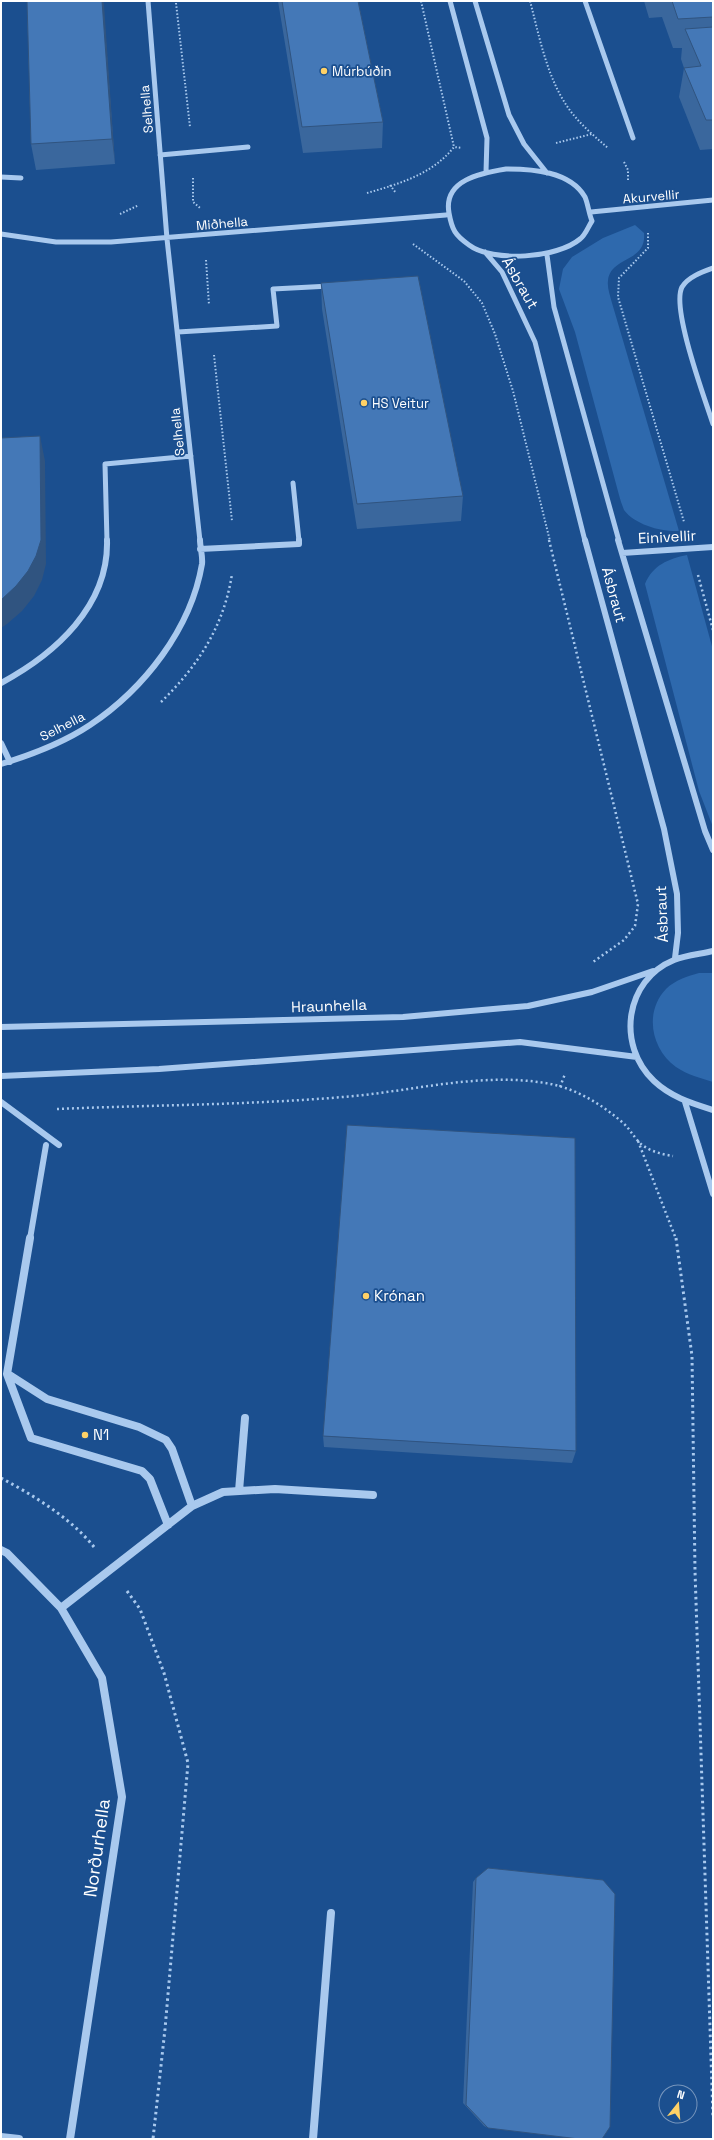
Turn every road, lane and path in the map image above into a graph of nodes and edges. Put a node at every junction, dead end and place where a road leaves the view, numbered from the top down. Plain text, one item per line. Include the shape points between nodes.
1 (148, 1) edge
2 (421, 1) edge
3 (450, 1) edge
4 (475, 1) edge
5 (530, 1) edge
6 (585, 1) edge
7 (592, 134) junction
8 (633, 138) dead end
9 (248, 147) dead end
10 (454, 147) junction
11 (527, 147) junction
12 (609, 148) dead end
13 (487, 150) junction
14 (160, 155) junction
15 (623, 161) dead end
16 (486, 172) junction
17 (547, 173) junction
18 (1, 177) edge
19 (21, 178) dead end
20 (390, 185) junction
21 (363, 194) dead end
22 (713, 200) edge
23 (193, 202) dead end
24 (165, 204) junction
25 (628, 209) junction
26 (591, 212) junction
27 (446, 215) junction
28 (114, 216) dead end
29 (410, 218) junction
30 (1, 234) edge
31 (168, 239) junction
32 (486, 252) junction
33 (547, 255) junction
34 (713, 268) edge
35 (333, 286) edge
36 (178, 332) junction
37 (713, 424) edge
38 (191, 456) junction
39 (293, 483) dead end
40 (692, 548) junction
41 (713, 548) edge
42 (200, 549) junction
43 (622, 553) junction
44 (713, 630) edge
45 (1, 683) edge
46 (1, 743) edge
47 (10, 762) junction
48 (1, 764) edge
49 (713, 850) edge
50 (713, 951) edge
51 (675, 958) junction
52 (592, 963) dead end
53 (653, 971) junction
54 (1, 1027) edge
55 (575, 1049) junction
56 (637, 1057) junction
57 (1, 1076) edge
58 (560, 1087) junction
59 (1, 1102) edge
60 (685, 1102) junction
61 (713, 1110) edge
62 (13, 1111) junction
63 (638, 1141) junction
64 (46, 1145) dead end
65 (59, 1145) dead end
66 (703, 1162) junction
67 (713, 1194) edge
68 (8, 1374) junction
69 (245, 1418) dead end
70 (239, 1491) junction
71 (373, 1495) dead end
72 (192, 1506) junction
73 (168, 1525) junction
74 (1, 1550) edge
75 (61, 1608) junction
76 (331, 1913) dead end
77 (713, 2118) edge
78 (1, 2137) edge
79 (19, 2139) edge
80 (70, 2139) edge
81 (312, 2139) edge

1 - 14 street, Selhella
2 - 10 path
3 - 13 street via 488,138
4 - 11 street via 509,115
5 - 7 path via 553,78 565,103
6 - 8 street
7 - 11 path
7 - 12 path
9 - 14 street
10 - 13 path
10 - 20 path via 450,155 441,162 413,177
11 - 17 street
13 - 16 street
14 - 24 street, Selhella
15 - 25 path via 628,170
16 - 17 street via 527,169
16 - 27 street via 454,190 447,202
17 - 26 street via 578,189
18 - 19 street
20 - 21 path
20 - 29 path via 409,211
22 - 25 street, Akurvellir
23 - 24 path
24 - 28 path via 138,205
24 - 31 street, Selhella
25 - 26 street, Akurvellir
25 - 40 path via 648,233 650,245 641,257 622,273 618,297
26 - 33 street via 591,221 581,238 572,245
27 - 29 street, Miðhella
27 - 32 street via 452,230 466,242
29 - 31 street, Miðhella
29 - 52 path via 413,244 464,281 484,309 495,334 513,391 553,554 638,904 635,926 624,940
30 - 31 street, Miðhella via 51,242 80,243
31 - 36 street, Selhella
32 - 33 street via 513,257
32 - 51 street, Ásbraut via 502,272 535,342 591,564 664,829 678,894
33 - 43 street, Ásbraut via 553,306
34 - 37 street via 690,278 680,292 680,313
35 - 36 street via 273,289 277,326
36 - 38 street, Selhella
38 - 42 street, Selhella
38 - 45 street via 105,464 107,560 102,582 77,625 58,645 35,664
39 - 42 street via 299,544
40 - 41 street, Einivellir
40 - 43 street, Einivellir
40 - 44 path
42 - 47 street, Selhella via 202,563 191,604 155,663 122,698 90,725
43 - 49 street, Ásbraut
46 - 47 street
47 - 48 street, Selhella
50 - 51 street via 696,952
51 - 53 street
53 - 54 street, Hraunhella via 592,992 520,1007 403,1017
53 - 56 street via 640,984 630,1007 630,1038
55 - 56 street
55 - 57 street via 520,1042 175,1068
55 - 58 path
56 - 60 street via 665,1090
58 - 62 path via 519,1081 493,1081 344,1096
58 - 63 path via 582,1094 602,1106 632,1131
59 - 62 street
60 - 61 street
60 - 66 street
62 - 65 street
63 - 66 path via 667,1155
63 - 77 path via 677,1241 692,1356 695,1571
64 - 68 street
66 - 67 street
68 - 72 street via 47,1399 139,1427 166,1440 172,1449
68 - 73 street via 31,1438 142,1471 153,1486
69 - 70 street
70 - 71 street via 275,1489
70 - 72 street via 224,1492
72 - 73 street
73 - 75 street
74 - 75 street, Norðurhella via 7,1553
75 - 80 street, Norðurhella via 102,1678 122,1797
76 - 81 street
78 - 79 street

